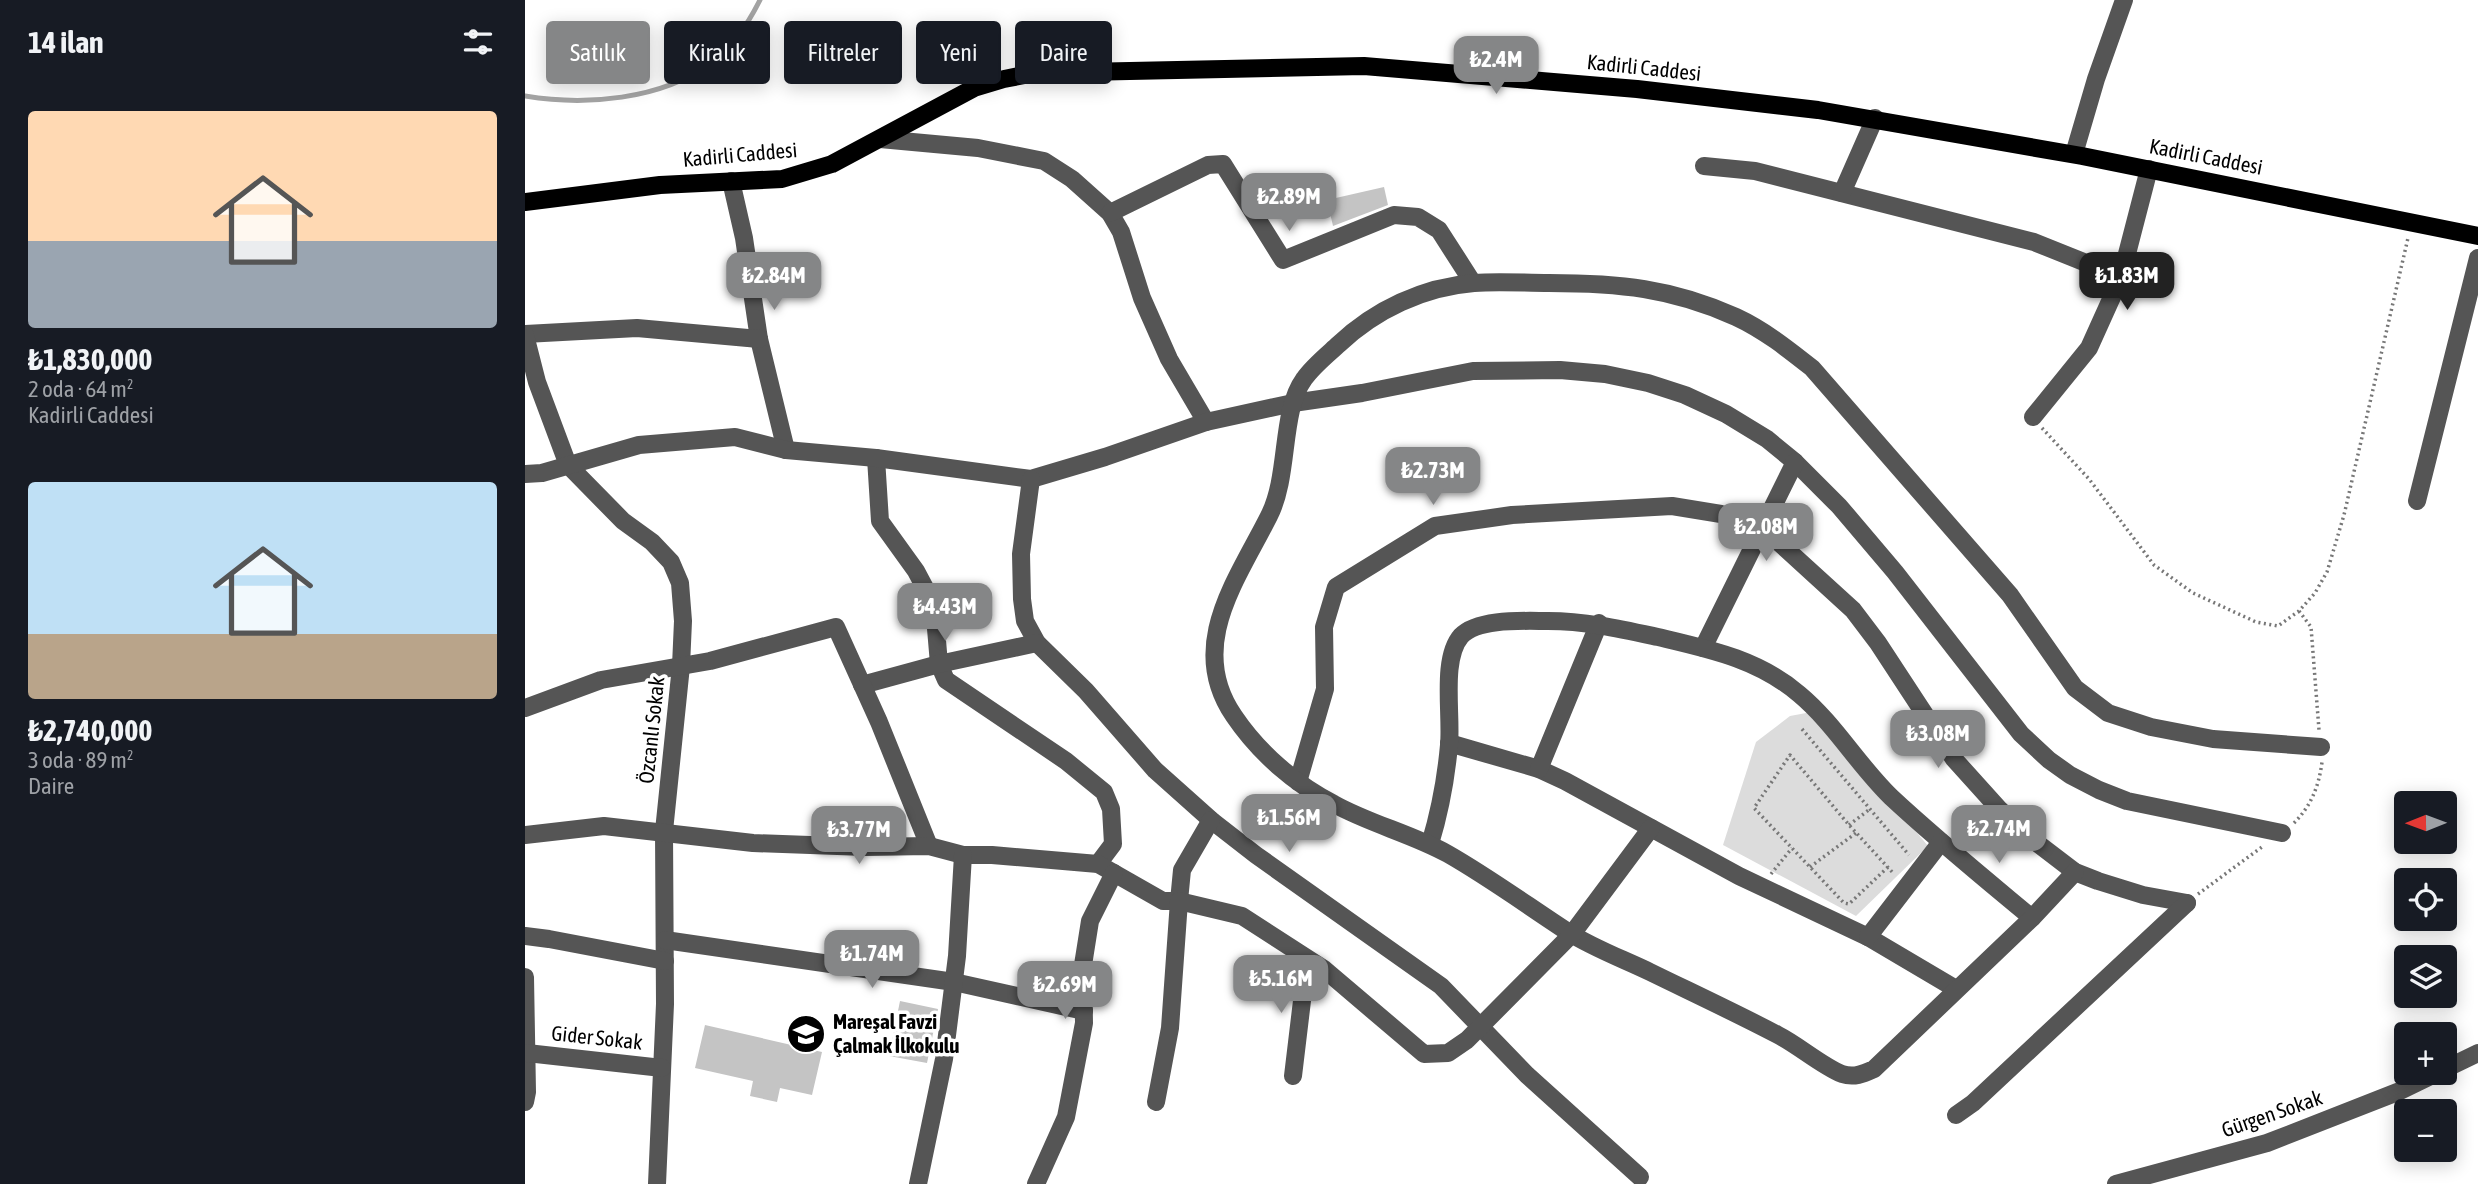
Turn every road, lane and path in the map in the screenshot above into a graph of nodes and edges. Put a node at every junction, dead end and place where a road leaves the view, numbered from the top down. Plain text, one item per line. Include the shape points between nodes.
1 (2124, 0) edge
2 (1875, 118) junction
3 (880, 139) junction
4 (2074, 154) junction
5 (1704, 166) dead end
6 (2149, 169) junction
7 (731, 181) junction
8 (1842, 193) junction
9 (525, 202) edge
10 (1110, 214) junction
11 (2412, 222) junction
12 (2478, 236) edge
13 (2478, 258) edge
14 (2121, 277) junction
15 (1473, 283) junction
16 (525, 334) edge
17 (759, 339) junction
18 (1293, 403) junction
19 (2033, 417) joint
20 (1206, 422) junction
21 (786, 450) junction
22 (876, 458) junction
23 (1795, 462) junction
24 (568, 465) junction
25 (525, 474) edge
26 (1031, 479) junction
27 (2417, 501) dead end
28 (1762, 527) junction
29 (2299, 611) junction
30 (1599, 623) junction
31 (1037, 643) junction
32 (1703, 648) junction
33 (939, 664) junction
34 (681, 666) junction
35 (862, 685) junction
36 (525, 708) edge
37 (1802, 729) dead end
38 (1449, 743) junction
39 (2321, 747) junction
40 (1539, 769) junction
41 (1298, 782) junction
42 (1871, 808) junction
43 (1211, 820) junction
44 (1849, 825) junction
45 (1651, 828) junction
46 (664, 831) junction
47 (2282, 832) junction
48 (1856, 833) junction
49 (525, 835) edge
50 (1941, 842) junction
51 (1430, 844) junction
52 (929, 846) junction
53 (1792, 848) junction
54 (963, 855) junction
55 (1910, 857) dead end
56 (1810, 867) junction
57 (1888, 867) junction
58 (1106, 868) junction
59 (2075, 872) junction
60 (1894, 874) dead end
61 (1761, 886) junction
62 (1179, 901) junction
63 (2187, 902) junction
64 (2032, 918) junction
65 (1571, 934) junction
66 (525, 936) edge
67 (1868, 937) junction
68 (665, 940) junction
69 (1307, 959) junction
70 (665, 961) junction
71 (525, 977) edge
72 (954, 982) junction
73 (1956, 989) junction
74 (1084, 1011) junction
75 (1479, 1028) junction
76 (527, 1053) junction
77 (2478, 1053) edge
78 (2457, 1063) edge
79 (662, 1068) junction
80 (1293, 1076) dead end
81 (2412, 1085) edge
82 (525, 1102) edge
83 (1156, 1102) dead end
84 (1956, 1115) dead end
85 (1640, 1177) dead end
86 (657, 1184) edge
87 (918, 1184) edge
88 (1036, 1184) edge
89 (2116, 1184) edge

1 - 4 street
2 - 3 main road, Kadirli Caddesi via 1637,89 1364,66 1035,73 974,88
2 - 4 main road, Kadirli Caddesi
2 - 8 street
3 - 7 main road, Kadirli Caddesi via 807,173
3 - 10 street via 978,148 1044,161 1073,179
4 - 6 main road, Kadirli Caddesi
5 - 8 street via 1755,172
6 - 11 main road, Kadirli Caddesi
6 - 14 street
7 - 9 main road, Kadirli Caddesi via 625,188
7 - 17 street
8 - 14 street via 2034,242
10 - 15 street via 1208,165 1223,164 1283,260 1394,215 1418,217 1439,230
10 - 20 street via 1169,359
11 - 12 main road, Kadirli Caddesi
11 - 29 path via 2344,515 2327,572
13 - 27 street
14 - 19 street via 2089,348
15 - 18 street via 1408,298 1380,312 1307,374
15 - 39 street via 1615,284 1658,290 1740,318 1812,368 2010,595 2075,688 2108,713 2213,739
16 - 17 street via 637,327
16 - 24 street, Özcanlı Sokak via 537,382
17 - 21 street
18 - 20 street
18 - 23 street via 1473,371 1605,374 1685,395 1726,414
18 - 41 street via 1276,504 1219,617 1213,645 1215,672 1235,718 1271,760
19 - 29 path via 2089,479 2154,565 2193,593 2256,622 2277,626
20 - 26 street
21 - 22 street
21 - 24 street via 735,437 639,445
22 - 26 street
22 - 33 street via 880,521 934,605
23 - 28 street
23 - 47 street via 1839,506 2021,734 2049,760 2089,785 2127,801
24 - 25 street
24 - 34 street, Özcanlı Sokak via 671,562 680,583
26 - 31 street via 1021,554 1022,599 1025,621
28 - 32 street
28 - 41 street via 1672,506 1512,515 1435,526 1336,587 1324,627 1325,689
28 - 59 street via 1853,610 1973,780 2025,833
29 - 39 path via 2311,627
30 - 32 street
30 - 38 street via 1492,623 1462,635 1450,666
30 - 40 street
31 - 33 street
31 - 43 street via 1155,770
32 - 50 street via 1748,661 1798,693 1888,794
33 - 35 street
33 - 58 street via 946,680 1104,792 1111,809 1113,844
34 - 35 street via 836,627
34 - 36 street via 601,680
34 - 46 street, Özcanlı Sokak
35 - 52 street
37 - 42 path
38 - 40 street
38 - 51 street via 1441,807
39 - 47 path via 2316,791 2303,813
40 - 45 street
41 - 51 street via 1335,805
42 - 44 path
42 - 55 path
43 - 62 street via 1182,870
43 - 75 street via 1441,986
44 - 48 path
44 - 53 path via 1790,755 1754,808
45 - 61 street
45 - 65 street
46 - 49 street via 604,826
46 - 52 street via 753,843
46 - 68 street, Özcanlı Sokak
47 - 63 path
48 - 56 path
48 - 57 path
50 - 64 street
50 - 67 street
51 - 65 street via 1484,874
52 - 54 street
53 - 56 path
53 - 61 path
54 - 58 street
54 - 72 street
56 - 57 path via 1849,904
57 - 60 path
58 - 62 street via 1163,901
58 - 74 street via 1083,965
59 - 63 street via 2132,892
59 - 64 street
61 - 67 street
62 - 69 street via 1242,916
62 - 83 street via 1170,1028
63 - 84 street
64 - 73 street
65 - 73 street via 1780,1036 1843,1074 1860,1076 1874,1069
65 - 75 street
66 - 70 street
67 - 73 street
68 - 70 street, Özcanlı Sokak
68 - 72 street
69 - 75 street via 1424,1054 1448,1053
69 - 80 street
70 - 79 street, Özcanlı Sokak
71 - 76 street
72 - 74 street
72 - 87 street via 944,1059
74 - 88 street via 1066,1117
75 - 85 street
76 - 79 street, Gider Sokak
76 - 82 street
77 - 78 street
79 - 86 street, Özcanlı Sokak
81 - 89 street, Gürgen Sokak via 2267,1143

